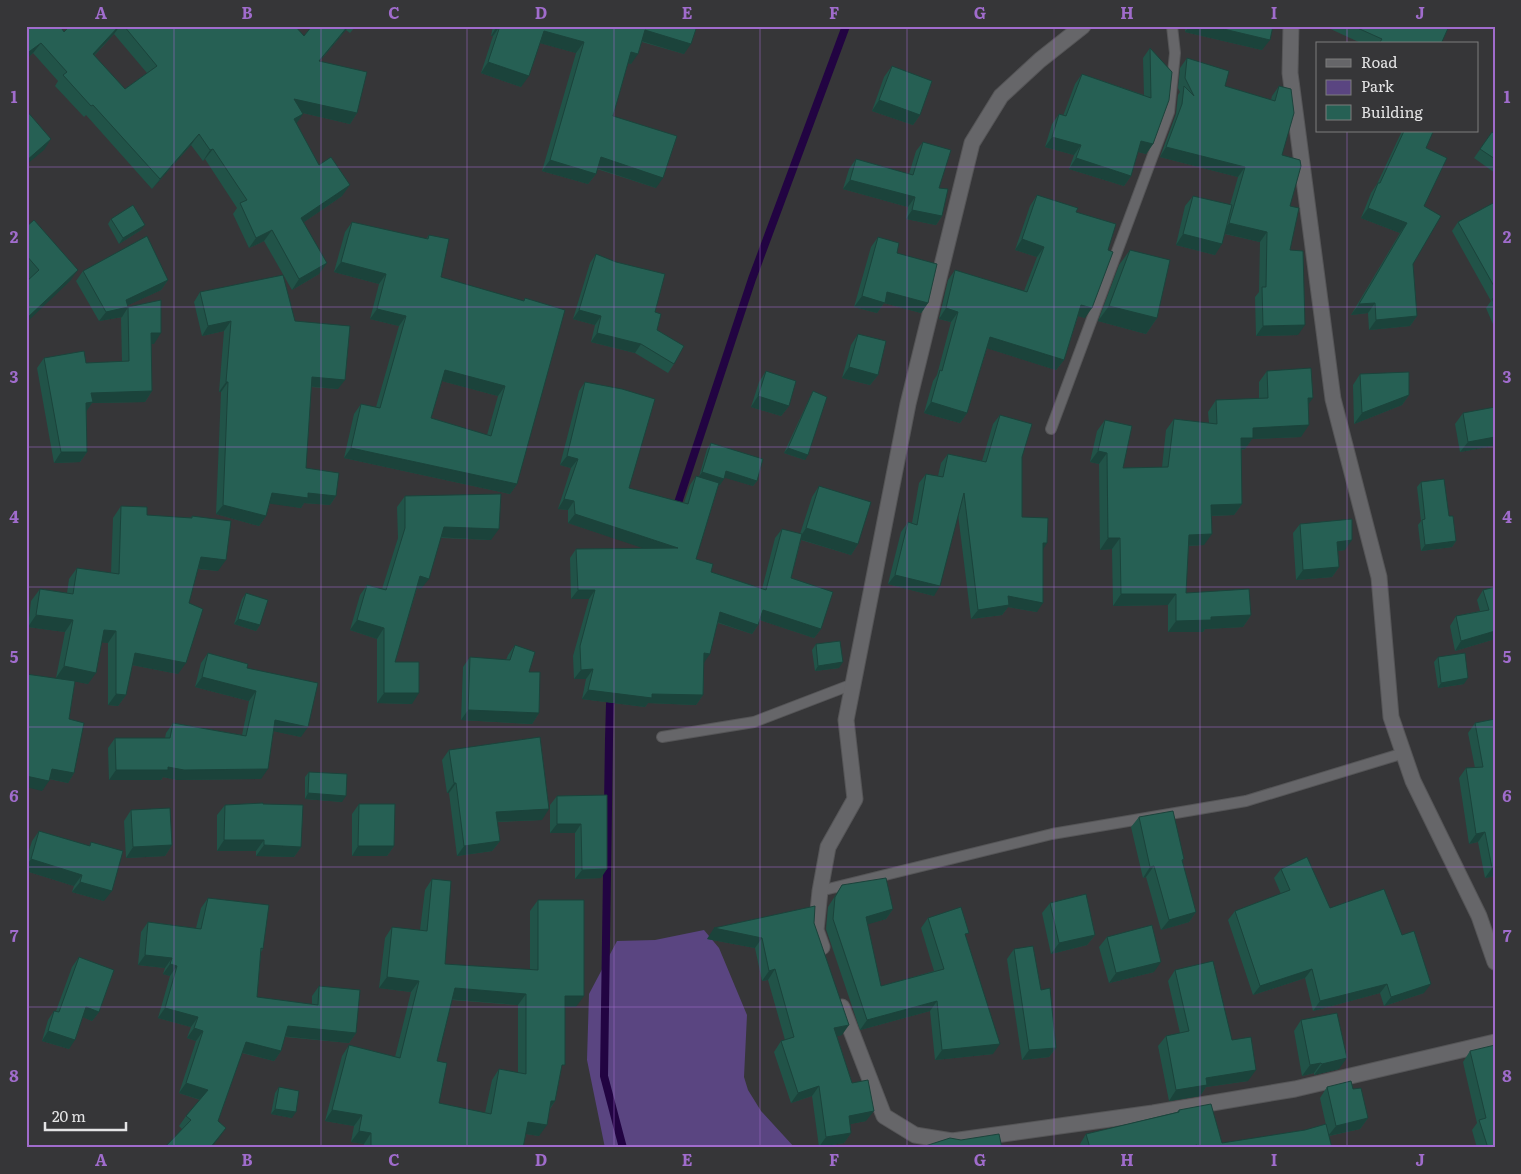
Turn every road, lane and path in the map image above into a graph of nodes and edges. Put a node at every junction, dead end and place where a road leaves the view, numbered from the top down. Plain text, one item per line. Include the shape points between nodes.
1 (1083, 26) edge
2 (1172, 26) edge
3 (1292, 26) edge
4 (1051, 429) dead end
5 (853, 684) junction
6 (662, 737) dead end
7 (1404, 753) junction
8 (820, 892) junction
9 (826, 957) edge
10 (1495, 962) edge
11 (838, 994) edge
12 (1495, 1042) edge

1 - 5 street via 1001,96 972,143 908,404
2 - 4 lane via 1175,53 1169,112
3 - 7 street via 1290,73 1333,399 1379,577 1392,717
5 - 6 lane via 754,722
5 - 8 street via 846,720 855,799 828,847
7 - 8 lane via 1246,801 1052,834
7 - 10 street via 1413,781 1479,916
8 - 9 street via 816,930
11 - 12 street via 884,1116 915,1135 952,1141 1295,1089

